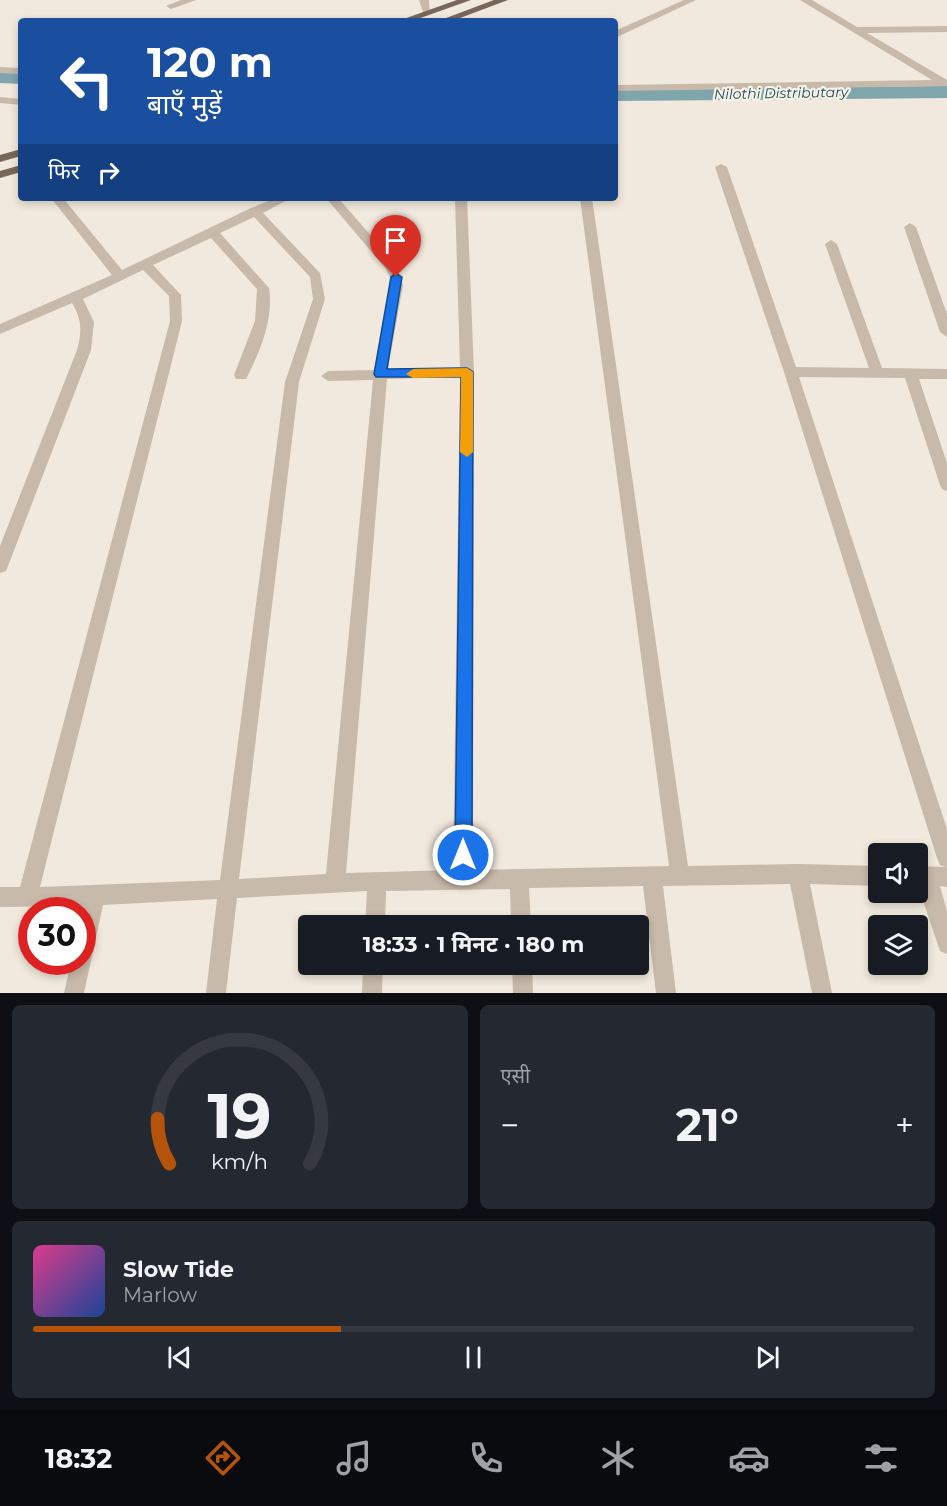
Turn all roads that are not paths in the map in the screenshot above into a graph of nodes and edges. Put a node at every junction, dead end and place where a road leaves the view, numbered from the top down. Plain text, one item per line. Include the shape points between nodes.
1 (191, 0) edge
2 (424, 0) edge
3 (466, 0) edge
4 (502, 0) edge
5 (691, 0) edge
6 (805, 0) edge
7 (171, 7) edge
8 (427, 13) junction
9 (412, 18) edge
10 (451, 18) edge
11 (858, 30) junction
12 (947, 30) edge
13 (618, 34) edge
14 (0, 70) edge
15 (18, 71) edge
16 (946, 84) edge
17 (618, 88) edge
18 (0, 100) edge
19 (18, 102) edge
20 (18, 153) edge
21 (0, 159) edge
22 (721, 167) dead end
23 (18, 169) edge
24 (0, 175) edge
25 (59, 201) edge
26 (278, 201) edge
27 (335, 201) edge
28 (460, 201) edge
29 (586, 201) edge
30 (255, 211) junction
31 (910, 226) dead end
32 (211, 231) junction
33 (831, 244) dead end
34 (144, 263) junction
35 (119, 275) junction
36 (75, 297) junction
37 (0, 329) edge
38 (947, 332) edge
39 (467, 372) junction
40 (791, 372) junction
41 (878, 372) junction
42 (910, 373) junction
43 (380, 374) junction
44 (242, 375) dead end
45 (947, 375) edge
46 (328, 376) dead end
47 (947, 485) edge
48 (0, 566) edge
49 (947, 858) edge
50 (798, 874) junction
51 (680, 876) junction
52 (868, 876) edge
53 (652, 877) junction
54 (931, 877) edge
55 (463, 879) junction
56 (519, 879) junction
57 (377, 881) junction
58 (335, 882) junction
59 (230, 890) junction
60 (28, 895) junction
61 (95, 896) joint
62 (0, 897) edge
63 (375, 915) edge
64 (521, 915) edge
65 (947, 944) edge
66 (78, 975) edge
67 (373, 975) edge
68 (522, 975) edge
69 (74, 993) edge
70 (216, 993) edge
71 (372, 993) edge
72 (523, 993) edge
73 (666, 993) edge
74 (822, 993) edge

1 - 7 street
2 - 8 street
3 - 8 main road
4 - 10 main road
5 - 13 street
6 - 11 street
8 - 9 main road
11 - 12 street
11 - 16 street
14 - 15 street
16 - 17 street
18 - 19 street
20 - 21 main road
22 - 40 street
23 - 24 main road
25 - 35 street
26 - 30 street
27 - 43 street via 386,258 396,277
28 - 39 street
29 - 51 street
30 - 32 street
30 - 59 street via 316,276 319,299 292,382
31 - 38 street
32 - 34 street
32 - 44 street via 263,288 265,296 260,324
33 - 41 street
34 - 35 street
34 - 60 street via 176,295 176,321
35 - 36 street
36 - 37 street
36 - 48 street via 87,315 88,337
39 - 43 street
39 - 55 street
40 - 41 street
40 - 49 street
41 - 42 street
42 - 45 street
42 - 47 street
43 - 46 street
43 - 58 street
50 - 51 street
50 - 52 street
50 - 74 street
51 - 53 street
53 - 56 street
53 - 73 street
54 - 65 street
55 - 56 street
55 - 57 street
56 - 64 street
57 - 58 street
57 - 63 street
58 - 59 street
59 - 61 street
59 - 70 street
60 - 61 street
60 - 62 street
66 - 69 street
67 - 71 street
68 - 72 street

